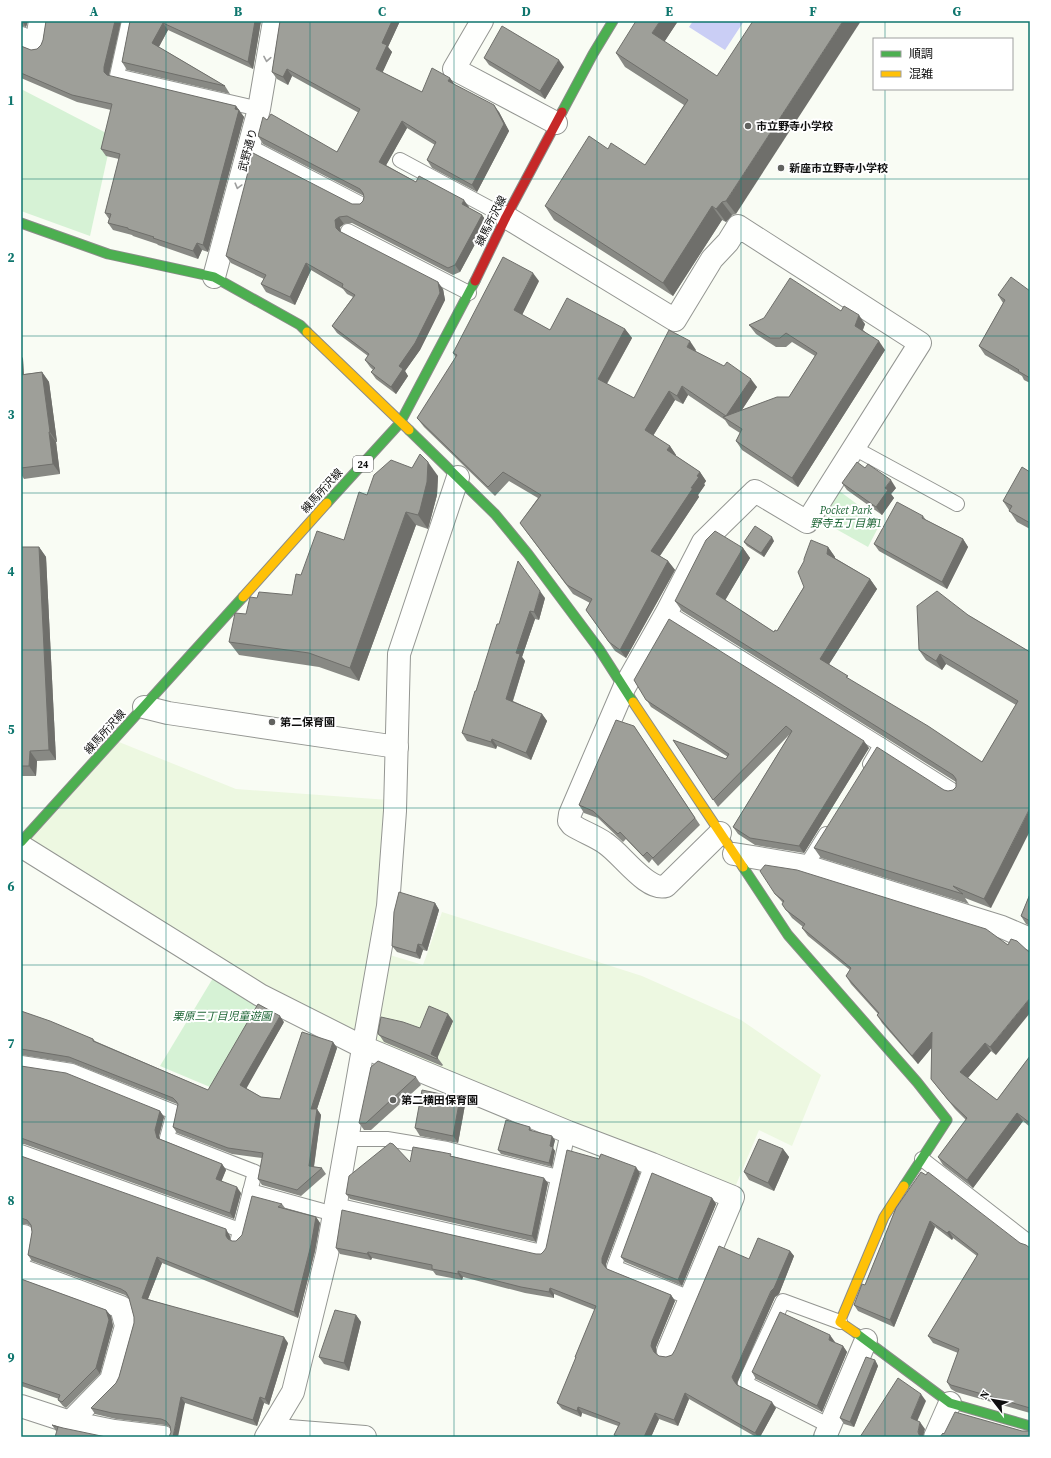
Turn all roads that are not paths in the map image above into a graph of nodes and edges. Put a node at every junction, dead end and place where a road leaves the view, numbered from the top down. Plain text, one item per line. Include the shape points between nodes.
1 (40, 21) edge
2 (129, 21) edge
3 (274, 21) edge
4 (482, 21) edge
5 (613, 21) edge
6 (21, 38) edge
7 (259, 109) junction
8 (556, 123) junction
9 (249, 146) junction
10 (400, 160) dead end
11 (361, 204) edge
12 (506, 217) junction
13 (21, 223) edge
14 (348, 231) dead end
15 (214, 277) junction
16 (469, 293) junction
17 (400, 423) junction
18 (854, 448) junction
19 (458, 477) junction
20 (957, 504) dead end
21 (667, 612) junction
22 (624, 688) junction
23 (144, 707) junction
24 (881, 745) junction
25 (396, 747) junction
26 (864, 772) edge
27 (955, 792) edge
28 (831, 826) edge
29 (720, 833) junction
30 (21, 842) edge
31 (21, 846) edge
32 (734, 854) junction
33 (806, 866) junction
34 (1030, 940) edge
35 (364, 1047) junction
36 (21, 1063) edge
37 (568, 1132) junction
38 (348, 1140) junction
39 (21, 1152) edge
40 (922, 1158) junction
41 (652, 1164) junction
42 (558, 1177) junction
43 (250, 1190) junction
44 (335, 1209) junction
45 (1030, 1243) edge
46 (21, 1270) edge
47 (690, 1298) junction
48 (840, 1322) junction
49 (866, 1340) junction
50 (668, 1351) dead end
51 (950, 1403) junction
52 (21, 1406) edge
53 (70, 1422) junction
54 (1030, 1426) edge
55 (827, 1432) edge
56 (163, 1437) edge
57 (266, 1437) edge
58 (274, 1437) edge
59 (365, 1437) edge
60 (935, 1437) edge

1 - 6 street via 36,45
2 - 7 lane via 117,76
3 -> 7 street, 武野通り
4 - 8 street via 454,68
5 - 8 street, 練馬所沢線 / 24
7 - 9 street, 武野通り
8 - 12 street, 練馬所沢線 / 24
9 - 11 lane
9 -> 15 street, 武野通り
10 - 12 lane
12 - 16 street, 練馬所沢線 / 24
12 - 18 street via 675,320 712,259 728,242 738,226 920,343
13 - 15 street via 108,254
14 - 16 lane
15 - 17 street via 300,325
16 - 17 street, 練馬所沢線 / 24
17 - 19 street
17 - 23 street, 練馬所沢線 / 24
18 - 20 lane
18 - 21 street via 807,522 755,491 703,542
19 - 22 street via 495,514 528,554 599,649
19 - 25 street via 399,654
21 - 22 street
21 - 24 lane
22 - 29 street
22 - 29 street via 569,821 606,843 650,883 662,887
23 - 25 street via 168,713
23 - 30 street, 練馬所沢線 / 24
24 - 26 lane
24 - 27 lane
25 - 35 street via 395,811 388,906
28 - 33 lane
29 - 32 street
31 - 35 street via 260,995
32 - 33 street
32 - 40 street via 788,934 947,1120
33 - 34 street via 1002,927
35 - 37 street
35 - 38 street
36 - 43 lane via 72,1071 174,1112 167,1138 255,1172
37 - 41 street
37 - 42 lane
38 - 42 lane via 387,1139 447,1149
38 - 44 street
39 - 43 lane via 239,1234
40 - 45 lane
40 - 48 street via 884,1217
41 - 47 lane via 614,1267
41 - 47 street via 733,1197
42 - 44 lane via 542,1252
43 - 44 lane
44 - 57 street via 327,1254 293,1392
46 - 53 street via 121,1306 126,1326 111,1380
47 - 50 street
48 - 49 street
48 - 55 lane via 782,1301 745,1383
49 - 51 street
49 - 55 street
51 - 54 street
51 - 60 street
52 - 53 street
53 - 56 street
58 - 59 street via 289,1431

